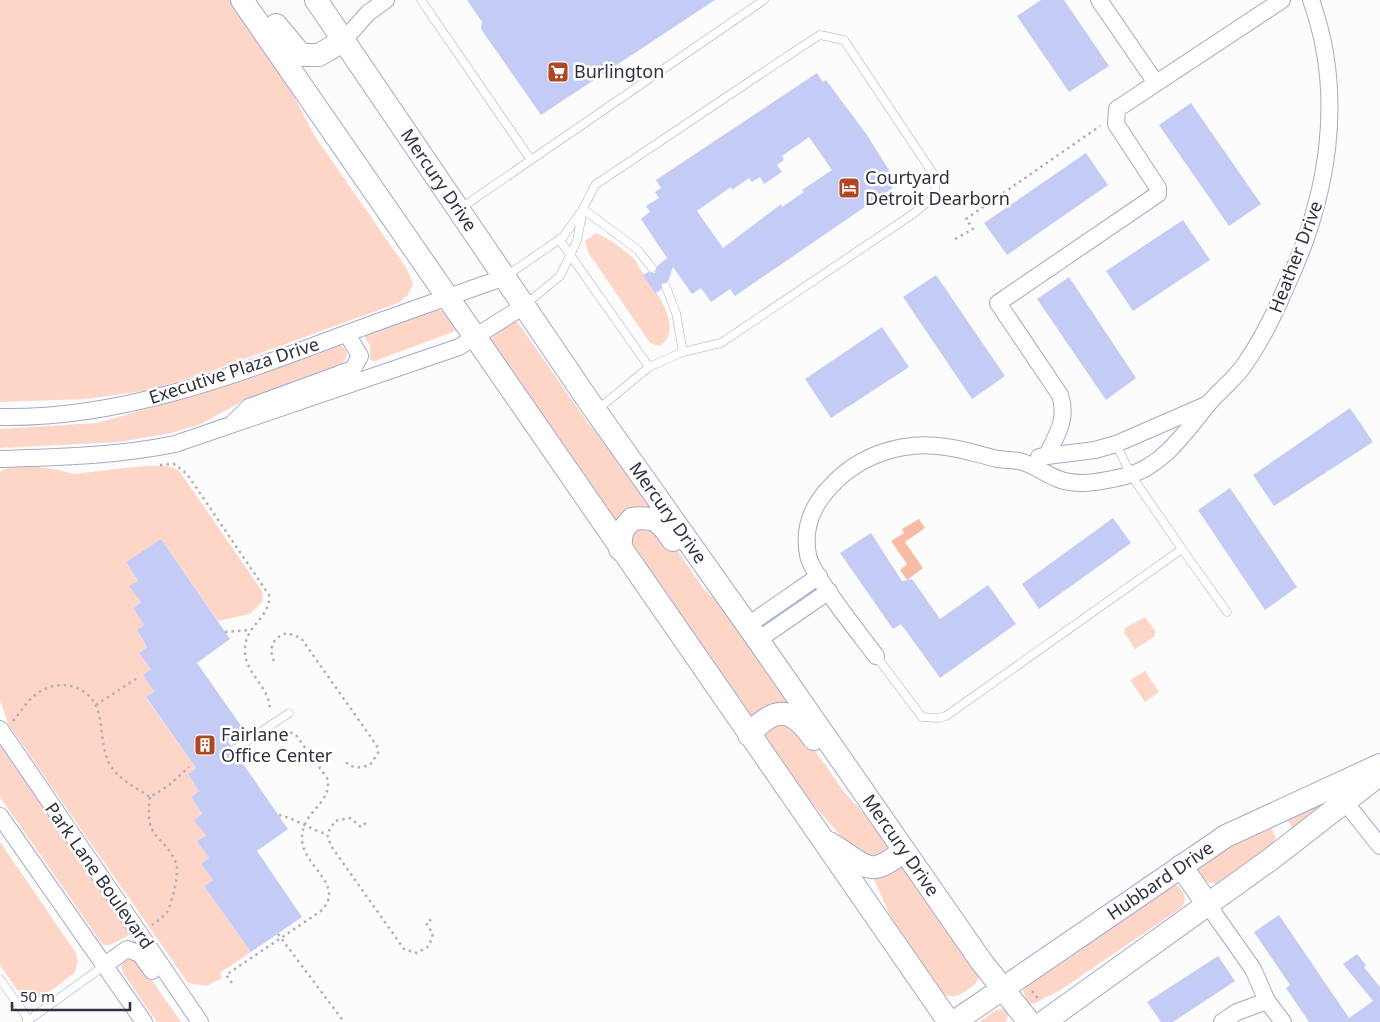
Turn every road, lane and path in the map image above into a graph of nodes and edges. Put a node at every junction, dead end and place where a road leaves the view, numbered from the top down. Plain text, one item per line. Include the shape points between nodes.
1 (242, 0) edge
2 (258, 0) edge
3 (316, 0) edge
4 (386, 0) edge
5 (421, 0) edge
6 (764, 0) edge
7 (1099, 0) edge
8 (1282, 0) edge
9 (1311, 0) edge
10 (344, 40) junction
11 (1156, 84) junction
12 (1115, 115) junction
13 (531, 160) junction
14 (459, 209) junction
15 (583, 209) junction
16 (559, 239) junction
17 (955, 240) dead end
18 (571, 254) junction
19 (652, 268) dead end
20 (505, 277) junction
21 (666, 287) dead end
22 (447, 297) junction
23 (524, 306) junction
24 (348, 334) junction
25 (476, 338) junction
26 (683, 352) junction
27 (649, 367) junction
28 (1208, 404) junction
29 (596, 411) junction
30 (0, 417) edge
31 (229, 426) junction
32 (1116, 444) junction
33 (1047, 456) junction
34 (0, 459) edge
35 (1021, 461) junction
36 (160, 465) dead end
37 (1131, 475) junction
38 (620, 548) junction
39 (1182, 549) junction
40 (819, 576) junction
41 (829, 591) junction
42 (1227, 612) dead end
43 (748, 625) junction
44 (250, 630) junction
45 (225, 632) dead end
46 (876, 656) joint
47 (274, 661) dead end
48 (139, 678) dead end
49 (96, 705) junction
50 (289, 713) dead end
51 (267, 715) dead end
52 (0, 730) edge
53 (278, 731) dead end
54 (749, 735) junction
55 (234, 750) dead end
56 (345, 761) dead end
57 (1380, 765) edge
58 (189, 766) dead end
59 (1380, 774) edge
60 (150, 797) junction
61 (1345, 802) junction
62 (279, 815) dead end
63 (1268, 815) junction
64 (0, 816) edge
65 (366, 823) dead end
66 (303, 826) junction
67 (890, 829) junction
68 (327, 834) junction
69 (820, 838) junction
70 (1380, 846) edge
71 (1287, 848) junction
72 (904, 850) junction
73 (1181, 866) junction
74 (1208, 904) junction
75 (432, 919) dead end
76 (139, 934) junction
77 (278, 934) dead end
78 (281, 938) junction
79 (105, 965) junction
80 (0, 980) edge
81 (232, 983) dead end
82 (1028, 985) dead end
83 (1001, 989) junction
84 (1039, 1000) dead end
85 (1267, 1000) junction
86 (28, 1021) edge
87 (144, 1022) edge
88 (188, 1022) edge
89 (200, 1022) edge
90 (344, 1022) edge
91 (949, 1022) edge
92 (954, 1022) edge
93 (1029, 1022) edge
94 (1044, 1022) edge
95 (1222, 1022) edge
96 (1281, 1022) edge

1 - 22 street
2 - 10 street via 301,55 319,55
3 - 10 street, Mercury Drive
4 - 10 street via 368,13
5 - 13 lane
6 - 13 lane
7 - 11 street
8 - 11 street
9 - 28 street, Heather Drive via 1325,52 1330,91 1328,149 1319,202 1306,242 1269,324 1244,366
10 - 14 street, Mercury Drive
11 - 12 street via 1117,109
12 - 17 path via 966,219 972,229
12 - 33 street via 1116,124 1158,188 1158,194 998,303 1060,395 1064,409 1062,424
13 - 14 lane
14 - 20 street, Mercury Drive
15 - 16 lane
15 - 18 lane
15 - 19 lane via 638,250
15 - 26 lane via 595,185 798,49 820,36 844,40 934,175 936,195 913,214 720,344
16 - 18 lane
16 - 20 lane
18 - 23 lane via 560,276
18 - 27 lane
20 - 22 street, Executive Plaza Drive
20 - 23 street, Mercury Drive
21 - 26 lane via 676,313
22 - 24 street, Executive Plaza Drive
22 - 25 street
23 - 25 street, Executive Plaza Drive
23 - 29 street, Mercury Drive
24 - 30 street, Executive Plaza Drive via 169,396 78,412
24 - 31 street, Executive Plaza Drive via 360,356 353,369 249,407
25 - 31 street, Executive Plaza Drive via 459,347
25 - 38 street
26 - 27 lane
27 - 29 lane
28 - 32 street, Heather Drive
28 - 37 street, Heather Drive via 1174,446
29 - 43 street, Mercury Drive
31 - 34 street, Executive Plaza Drive via 138,452
32 - 33 street, Heather Drive
32 - 37 lane
33 - 35 street, Heather Drive
35 - 37 street, Heather Drive via 1060,480 1088,483
35 - 40 street, Heather Drive via 924,444 874,455 832,484 818,500 810,517 806,535 808,558
36 - 44 path via 174,464 187,474 269,595 270,605
37 - 39 lane
38 - 43 street via 622,531 632,519 648,517 661,522 703,580
38 - 54 street
39 - 42 lane
39 - 46 lane via 946,716 922,717
40 - 41 street, Heather Drive
40 - 43 street
41 - 43 street
41 - 46 street, Heather Drive
43 - 67 street, Mercury Drive
44 - 45 path
44 - 51 path via 245,645 246,662 269,699
47 - 56 path via 272,648 279,635 287,633 301,638 377,746 374,761 363,768 348,765
48 - 49 path
49 - 52 path via 81,689 65,684 50,686 34,695 14,720
49 - 60 path via 110,764 119,776
50 - 55 lane
52 - 76 street, Park Lane Boulevard
53 - 66 path via 287,730 296,735 327,778 329,791
54 - 67 street via 771,714 787,714 802,722 850,789
54 - 69 street
57 - 63 street, Hubbard Drive
58 - 60 path via 168,786
59 - 61 street
60 - 76 path via 149,824 154,836 174,858 178,874 169,909
61 - 70 street
61 - 71 street
62 - 66 path
63 - 71 street via 1283,826
63 - 73 street, Hubbard Drive via 1226,836
64 - 79 street
65 - 68 path via 361,827 350,818 342,818 335,821
66 - 68 path
66 - 78 path via 302,841 306,853 330,888 329,901 321,911
67 - 72 street, Mercury Drive
68 - 75 path via 331,846 404,949 417,953 429,946 433,934 426,923
69 - 72 street via 859,864 873,868 887,865
69 - 91 street
71 - 74 street
72 - 83 street, Mercury Drive
73 - 74 street
73 - 83 street, Hubbard Drive
74 - 85 street via 1254,969
74 - 94 street
76 - 89 street, Park Lane Boulevard
77 - 78 path
78 - 81 path via 226,975
78 - 90 path
79 - 86 lane
79 - 87 street
79 - 88 street, Park Lane Boulevard via 127,949 140,954
80 - 86 lane
82 - 84 path
83 - 92 street, Hubbard Drive
83 - 93 street, Mercury Drive
85 - 95 street
85 - 96 street

